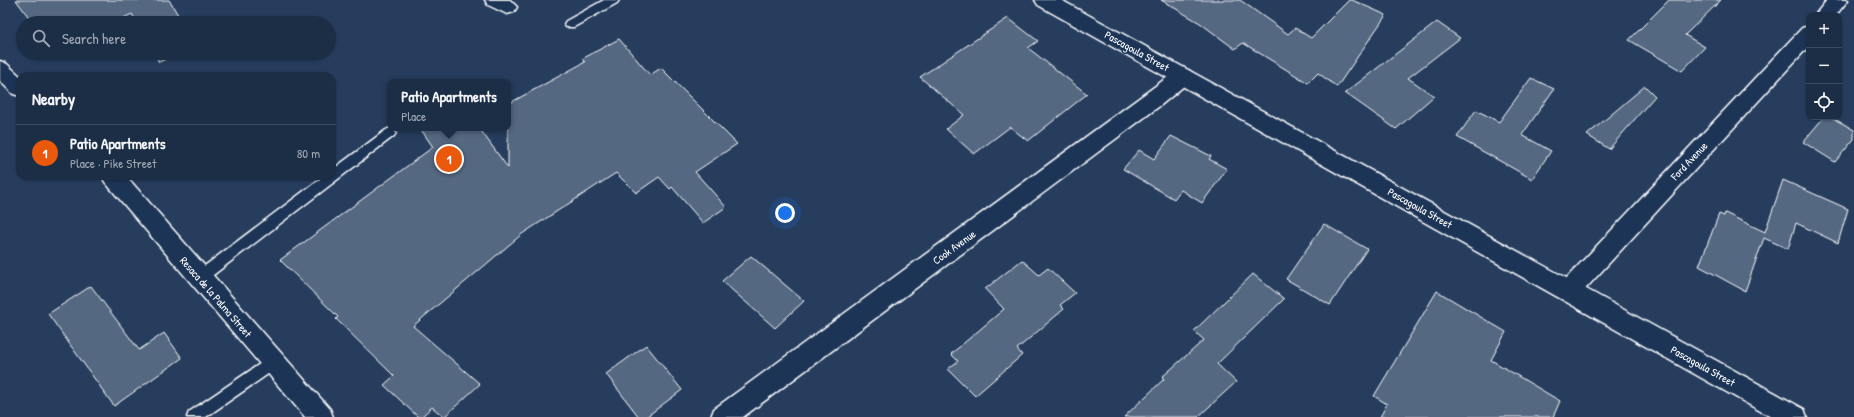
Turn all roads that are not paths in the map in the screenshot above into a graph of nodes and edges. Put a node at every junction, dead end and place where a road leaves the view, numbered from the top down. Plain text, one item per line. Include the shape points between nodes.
1 (613, 0) edge
2 (1045, 0) edge
3 (1838, 0) edge
4 (1828, 12) edge
5 (570, 24) dead end
6 (1806, 36) edge
7 (0, 69) edge
8 (1183, 76) junction
9 (16, 84) edge
10 (390, 133) dead end
11 (336, 174) edge
12 (116, 180) edge
13 (328, 180) edge
14 (199, 278) junction
15 (1569, 291) junction
16 (273, 362) junction
17 (194, 417) edge
18 (321, 417) edge
19 (723, 417) edge
20 (1795, 417) edge

1 - 5 lane
2 - 8 street, Pascagoula Street
3 - 4 street
6 - 15 street, Ford Avenue
7 - 9 street
8 - 15 street, Pascagoula Street
8 - 19 street, Cook Avenue
10 - 11 lane
12 - 14 street, Resaca de la Palma Street
13 - 14 lane
14 - 16 street, Resaca de la Palma Street
15 - 20 street, Pascagoula Street
16 - 17 lane
16 - 18 street, Resaca de la Palma Street

